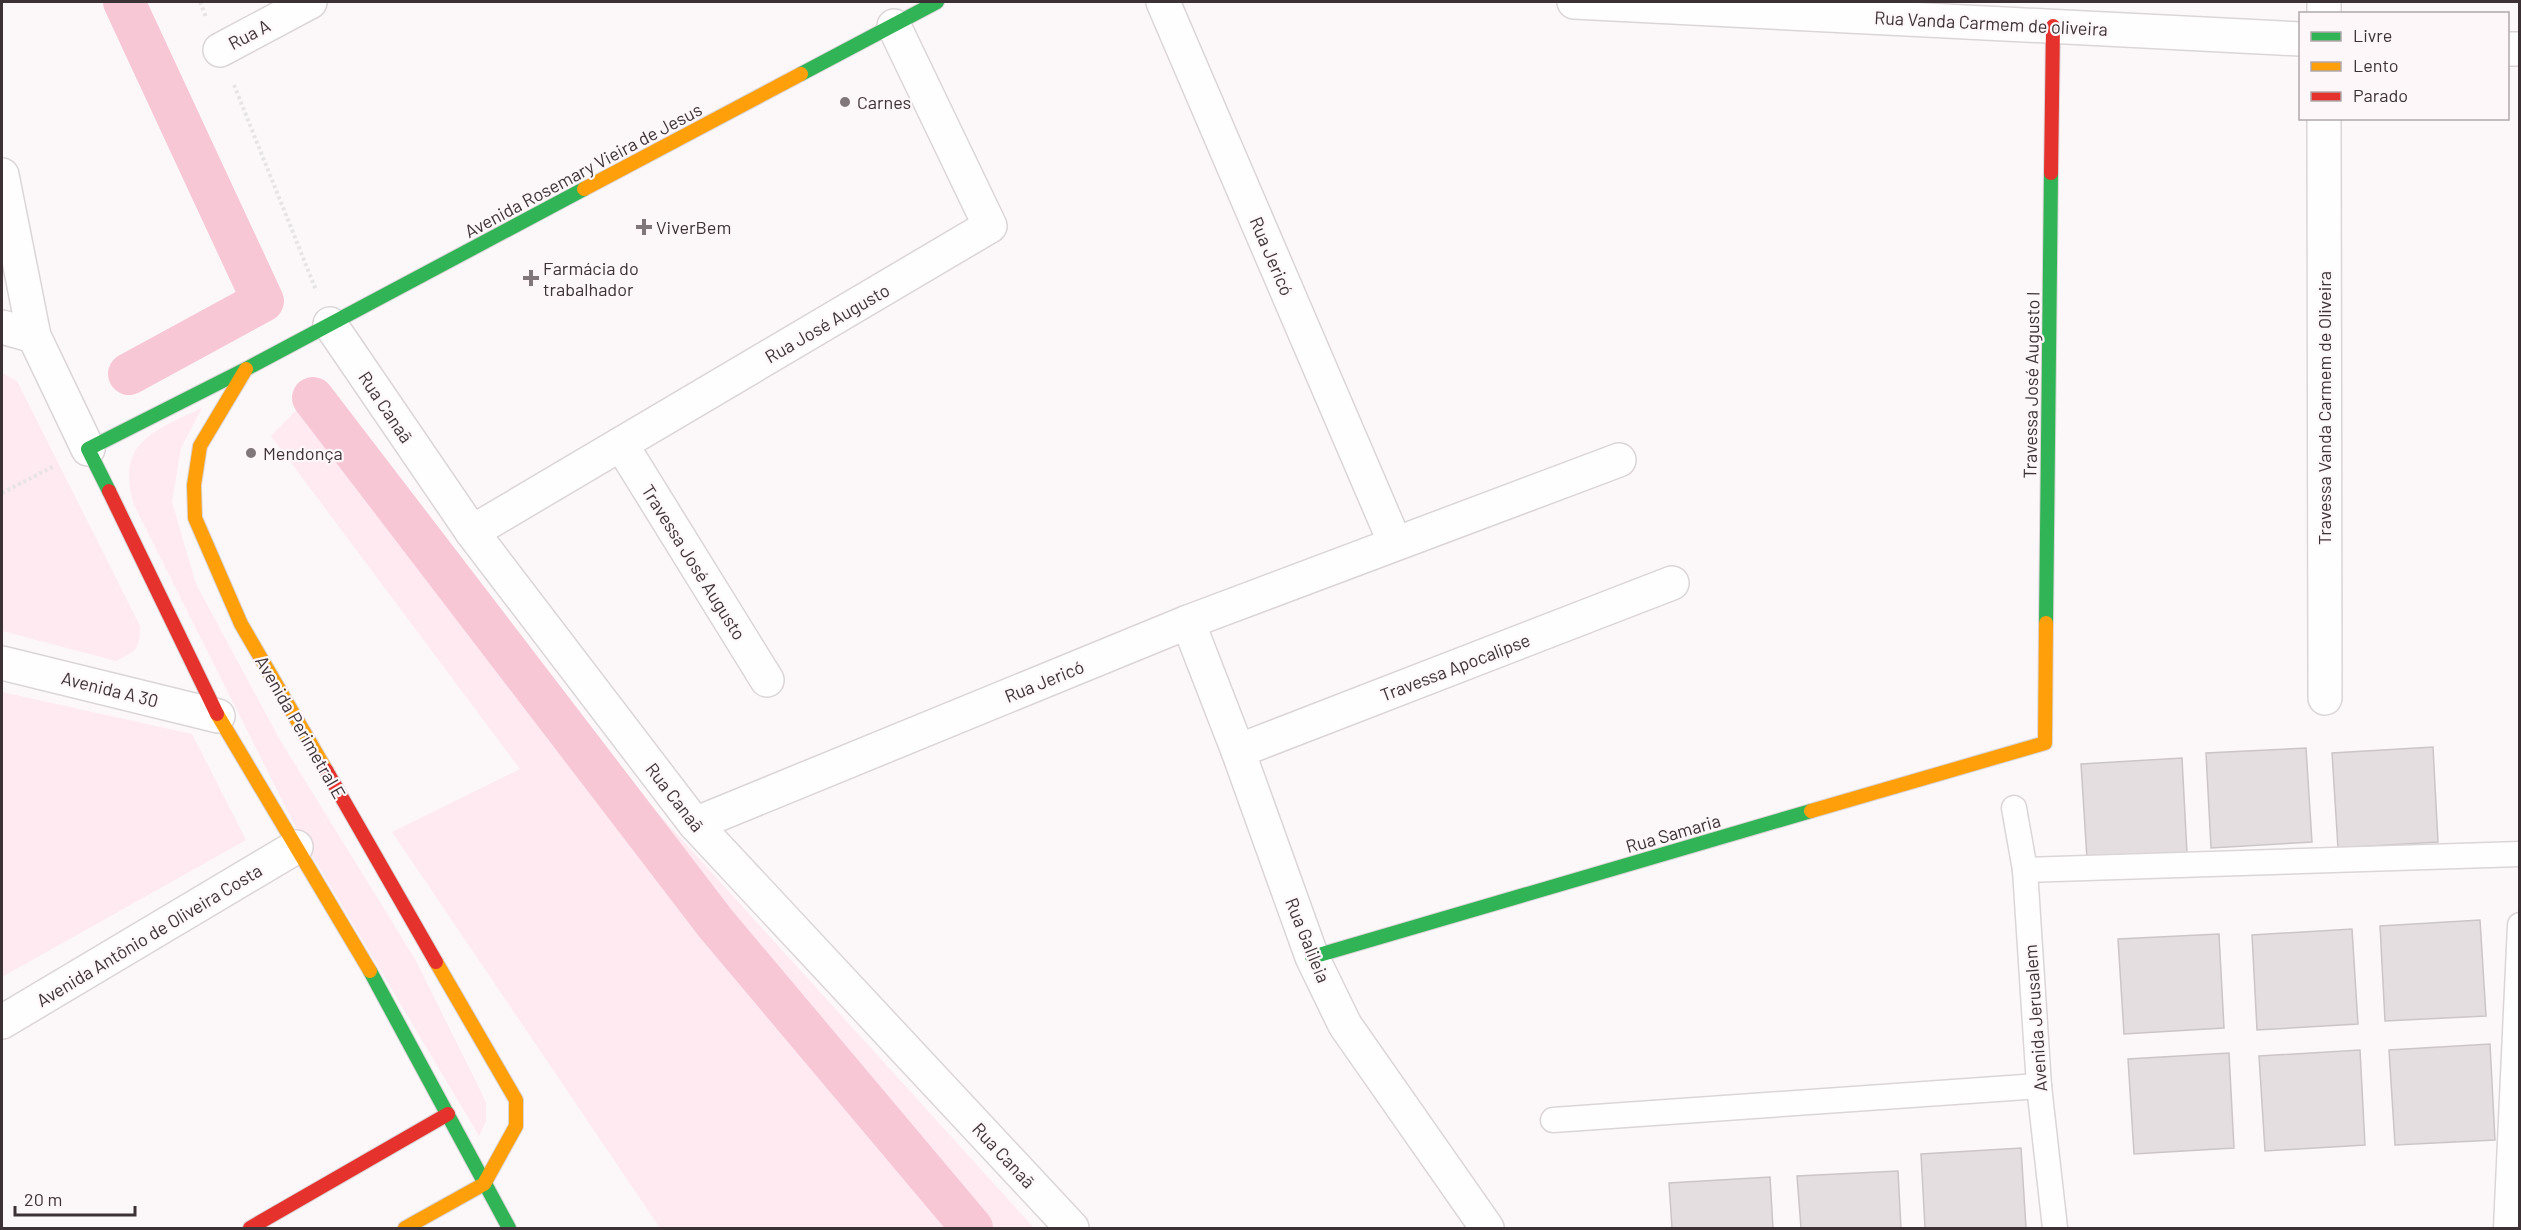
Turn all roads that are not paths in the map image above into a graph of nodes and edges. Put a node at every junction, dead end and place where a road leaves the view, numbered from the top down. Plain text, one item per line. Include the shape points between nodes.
1 (310, 2) edge
2 (937, 2) edge
3 (1163, 2) edge
4 (1574, 2) edge
5 (894, 26) junction
6 (2053, 26) junction
7 (2299, 39) edge
8 (219, 50) road end
9 (2324, 120) edge
10 (2, 175) edge
11 (330, 324) junction
12 (2, 327) edge
13 (34, 336) junction
14 (246, 369) junction
15 (621, 444) junction
16 (88, 449) junction
17 (1619, 460) dead end
18 (472, 532) junction
19 (1395, 543) junction
20 (1672, 583) dead end
21 (1188, 622) junction
22 (2, 663) edge
23 (766, 680) dead end
24 (2325, 698) dead end
25 (218, 716) junction
26 (2045, 743) joint
27 (1238, 751) junction
28 (2014, 808) dead end
29 (695, 824) junction
30 (296, 847) junction
31 (2520, 854) edge
32 (2025, 870) junction
33 (2520, 925) edge
34 (1312, 957) junction
35 (2, 1022) edge
36 (2038, 1086) junction
37 (448, 1114) junction
38 (1553, 1120) dead end
39 (484, 1184) junction
40 (250, 1228) edge
41 (405, 1228) edge
42 (509, 1228) edge
43 (1072, 1228) edge
44 (1487, 1228) edge
45 (2055, 1228) edge
46 (2506, 1228) edge

1 - 8 street, Rua A
2 - 5 street, Avenida Rosemary Vieira de Jesus
3 - 19 street, Rua Jericó
4 - 6 street, Rua Vanda Carmem de oliveira
5 - 11 street, Avenida Rosemary Vieira de Jesus
5 - 15 street, Rua José Augusto via 990,226
6 - 7 street, Rua Vanda Carmem de oliveira
6 - 26 street, Travessa José Augusto I
9 - 24 street, Travessa Vanda Carmem de Oliveira
10 - 13 street
11 - 14 street, Avenida Rosemary Vieira de Jesus
11 - 18 street, Rua Canaã
12 - 13 street
13 - 16 street
14 - 16 street
14 - 39 street, Avenida Perimetral E via 200,446 194,485 195,518 241,624 516,1100 516,1126
15 - 18 street, Rua José Augusto
15 - 23 street, Travessa José Augusto
16 - 25 street
17 - 19 street, Rua Jericó
18 - 29 street, Rua Canaã
19 - 21 street, Rua Jericó
20 - 27 street, Travessa Apocalipse
21 - 27 street, Rua Galileia
21 - 29 street, Rua Jericó
22 - 25 street, Avenida A 30
25 - 30 street
26 - 34 street, Rua Samaria
27 - 34 street, Rua Galileia
28 - 32 lane, Avenida Jerusalem
29 - 43 street, Rua Canaã
30 - 35 street, Avenida Antônio de Oliveira Costa
30 - 37 street via 378,984
31 - 32 lane
32 - 36 lane, Avenida Jerusalem
33 - 46 lane
34 - 44 street, Rua Galileia via 1345,1025
36 - 38 lane
36 - 45 lane, Avenida Jerusalem
37 - 39 street
37 - 40 street
39 - 41 street
39 - 42 street

